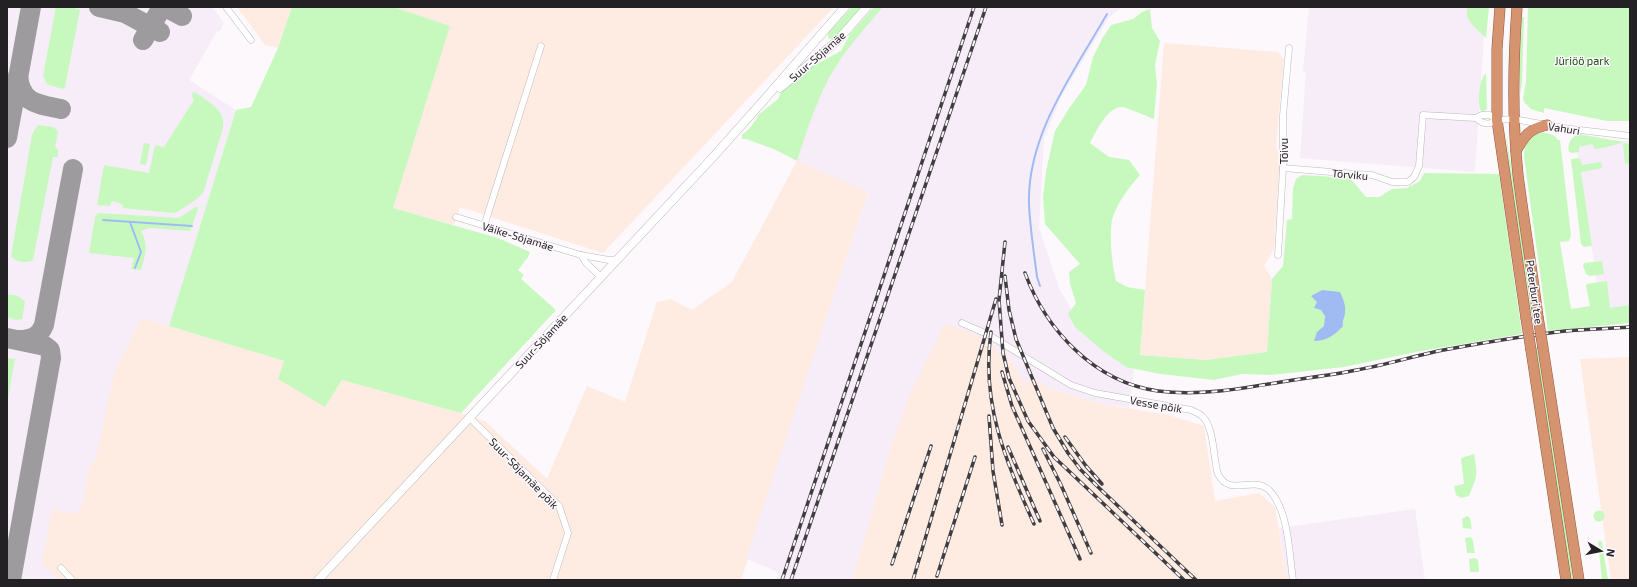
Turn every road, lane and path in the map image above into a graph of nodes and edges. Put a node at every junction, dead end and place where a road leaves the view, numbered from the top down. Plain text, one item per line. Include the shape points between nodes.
1 (226, 7) edge
2 (845, 7) edge
3 (866, 7) edge
4 (1500, 7) edge
5 (1517, 7) edge
6 (817, 39) junction
7 (251, 40) dead end
8 (541, 46) dead end
9 (1289, 48) dead end
10 (828, 49) junction
11 (763, 101) junction
12 (1514, 119) junction
13 (1497, 120) junction
14 (1547, 126) junction
15 (1630, 136) edge
16 (1516, 151) junction
17 (1283, 168) junction
18 (1414, 177) joint
19 (456, 217) dead end
20 (484, 226) junction
21 (581, 255) junction
22 (1278, 255) dead end
23 (618, 259) junction
24 (601, 277) junction
25 (962, 323) dead end
26 (470, 418) junction
27 (61, 568) dead end
28 (72, 580) edge
29 (318, 580) edge
30 (553, 580) edge
31 (1292, 580) edge
32 (1566, 580) edge
33 (1579, 580) edge

1 - 7 street
2 - 6 main road, Suur-Sõjamäe
3 - 10 main road, Suur-Sõjamäe
4 - 13 highway, Peterburi tee
5 - 12 highway, Peterburi tee
6 - 10 main road
6 - 11 main road, Suur-Sõjamäe
8 - 20 street
9 - 17 street, Tõivu via 1283,116
10 - 11 main road, Suur-Sõjamäe
11 - 23 main road, Suur-Sõjamäe
12 - 13 street, Vahuri
12 - 14 street, Vahuri
12 - 16 highway, Peterburi tee
13 - 18 street, Vahuri via 1490,115 1476,118 1423,115 1419,166
13 - 32 highway, Peterburi tee, bridge
14 - 15 street, Vahuri
14 - 16 highway via 1525,135
16 - 33 highway, Peterburi tee, bridge via 1538,317
17 - 18 street, Tõrviku via 1372,175 1396,183 1408,182
17 - 22 street, Tõivu
19 - 20 street, Väike-Sõjamäe
20 - 21 street, Väike-Sõjamäe
21 - 23 street, Väike-Sõjamäe
21 - 24 street
23 - 24 main road, Suur-Sõjamäe
24 - 26 main road, Suur-Sõjamäe
25 - 31 street, Vesse põik via 986,334 1071,384 1095,393 1191,410 1202,416 1209,427 1217,473 1223,481 1235,487 1257,484 1268,489 1277,501 1283,516
26 - 29 main road, Suur-Sõjamäe
26 - 30 street, Suur-Sõjamäe põik via 559,506 568,533
27 - 28 street

